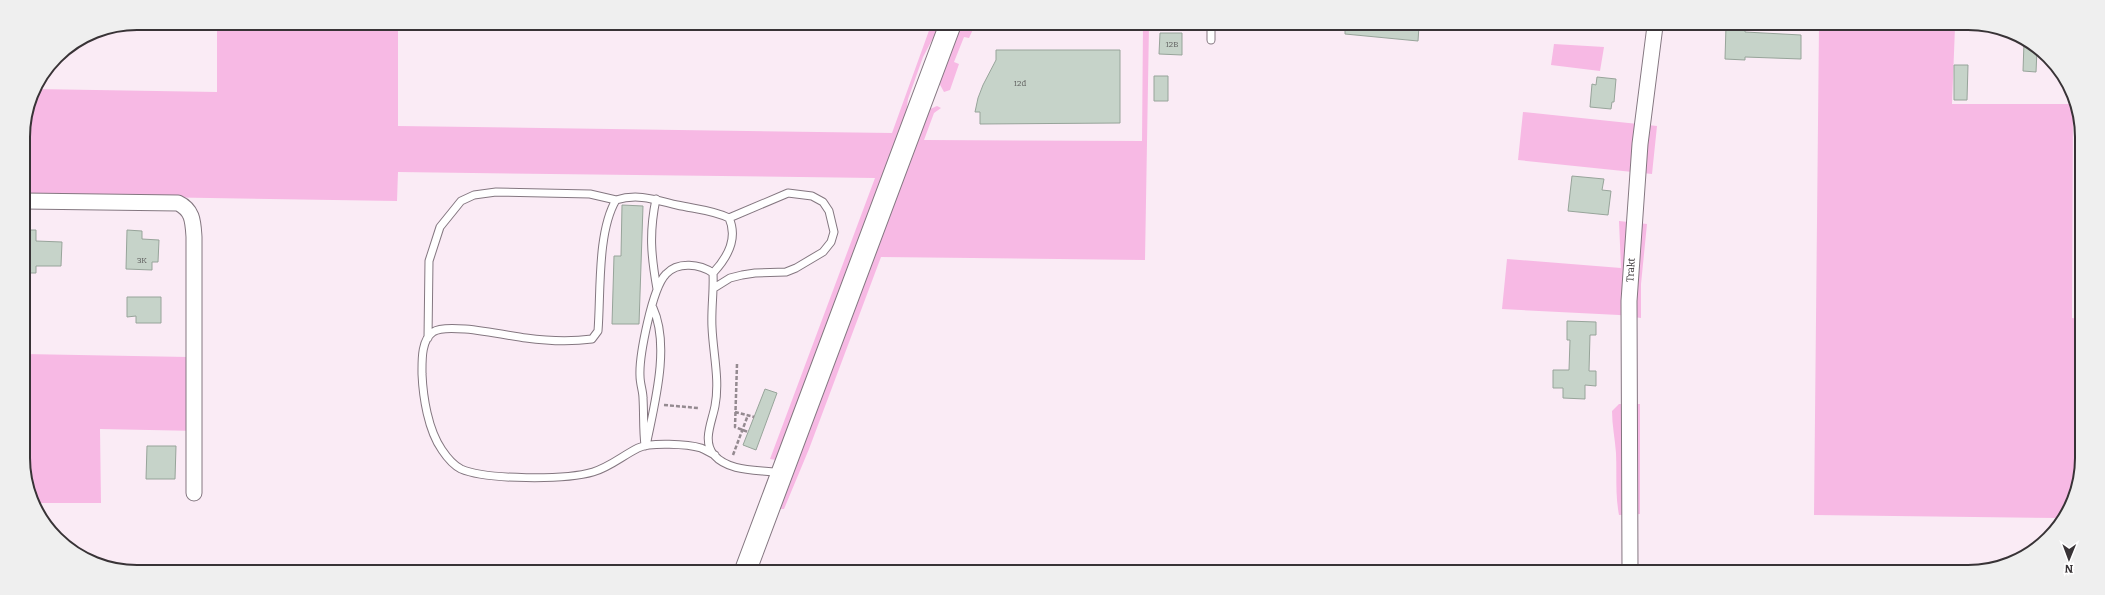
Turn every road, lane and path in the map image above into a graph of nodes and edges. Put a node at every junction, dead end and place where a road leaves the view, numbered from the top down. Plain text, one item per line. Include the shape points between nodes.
1 (948, 30) edge
2 (1211, 30) edge
3 (1654, 30) edge
4 (1211, 40) dead end
5 (656, 199) junction
6 (616, 200) junction
7 (30, 201) edge
8 (730, 218) junction
9 (713, 273) junction
10 (714, 288) junction
11 (657, 289) junction
12 (653, 308) junction
13 (428, 338) junction
14 (737, 364) dead end
15 (655, 404) junction
16 (698, 408) dead end
17 (735, 412) junction
18 (748, 415) junction
19 (754, 417) dead end
20 (743, 430) junction
21 (748, 432) dead end
22 (645, 446) junction
23 (714, 455) junction
24 (728, 465) junction
25 (782, 473) junction
26 (194, 493) dead end
27 (748, 565) edge
28 (1630, 565) edge

1 - 25 main road
2 - 4 lane
3 - 28 street, Trakt via 1640,144 1629,300
5 - 6 lane via 626,197
5 - 8 lane
5 - 11 lane via 650,251
6 - 13 lane via 590,194 496,192 474,195 461,201 440,227 430,255
6 - 13 lane via 610,210 605,233 598,331 592,339 573,342 445,329 434,331
7 - 26 street via 178,203 190,211 194,237
8 - 9 lane via 733,239 728,252
8 - 10 lane via 788,194 812,196 823,202 829,211 834,232 831,242 823,252 796,268 786,272 742,275 730,278
9 - 10 lane
9 - 11 lane via 704,266 678,267 666,274
10 - 23 lane via 712,329 716,398 708,443
11 - 12 lane
12 - 15 lane via 658,318 660,334
12 - 22 lane via 642,348 640,376
13 - 22 lane via 423,349 422,370 427,408 438,445 447,458 459,468 479,474 575,475 613,464
14 - 17 path
15 - 16 path
15 - 22 lane
17 - 18 path
17 - 20 path via 735,426
18 - 19 path
18 - 20 path
20 - 21 path
20 - 24 path
22 - 23 lane via 688,446 701,448
23 - 24 lane
24 - 25 lane via 741,469
25 - 27 main road

